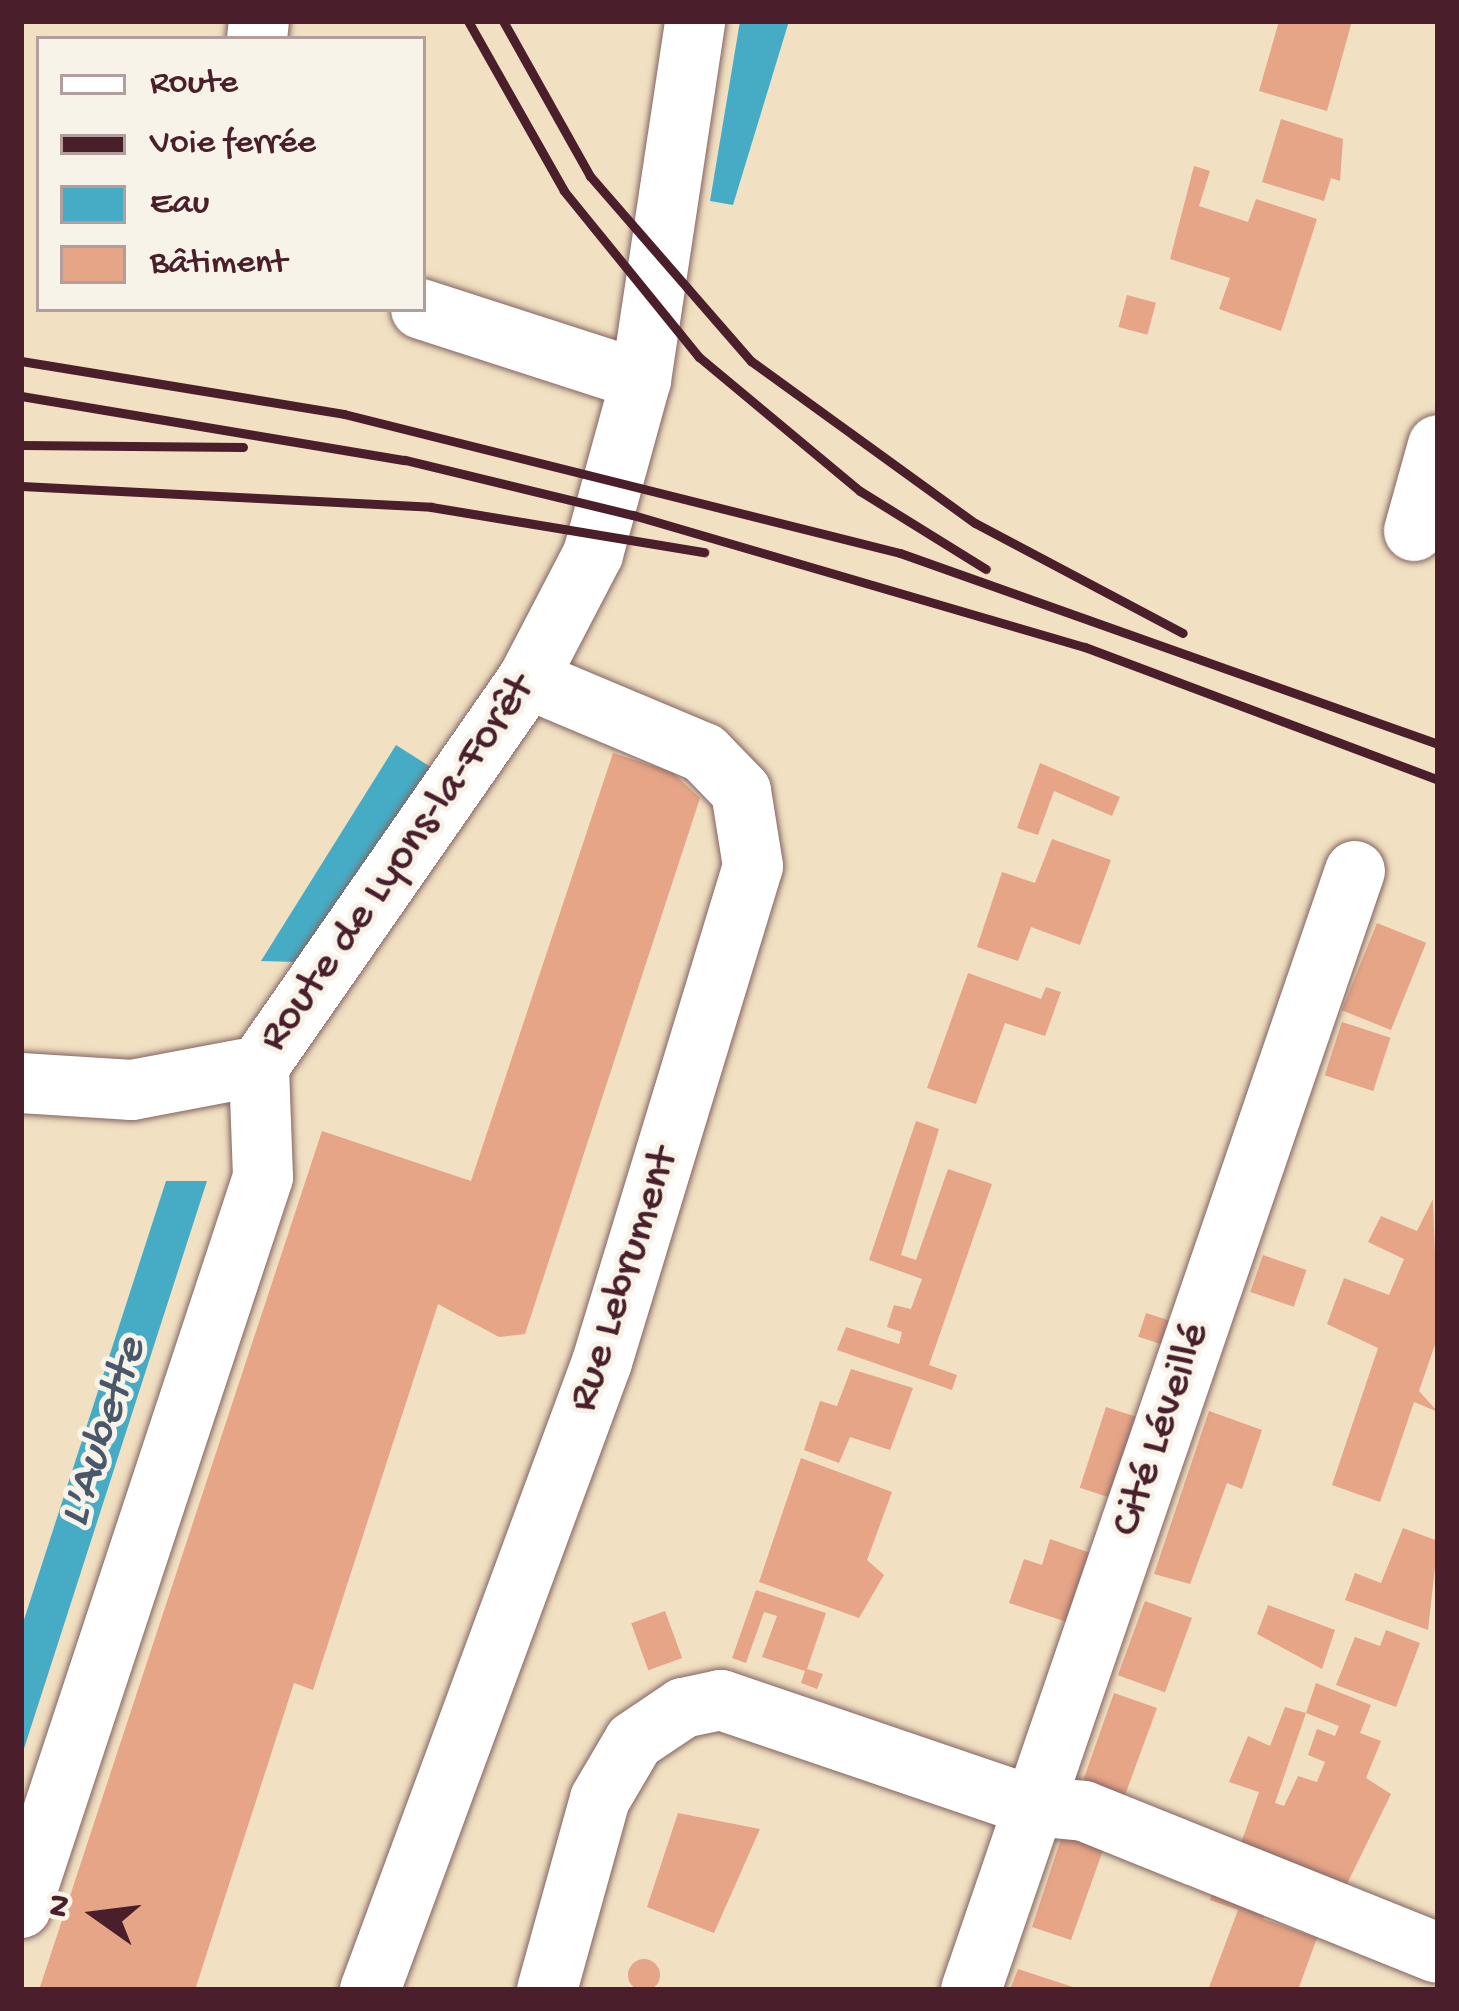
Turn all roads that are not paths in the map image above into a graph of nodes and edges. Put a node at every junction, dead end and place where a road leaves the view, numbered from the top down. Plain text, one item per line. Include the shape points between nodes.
1 (695, 21) edge
2 (426, 311) edge
3 (641, 380) junction
4 (1438, 446) edge
5 (1414, 531) dead end
6 (528, 679) junction
7 (1355, 871) dead end
8 (259, 1066) junction
9 (21, 1083) edge
10 (1033, 1806) junction
11 (21, 1907) edge
12 (1438, 1952) edge
13 (370, 1990) edge
14 (548, 1990) edge
15 (971, 1990) edge
16 (1425, 1990) edge

1 - 3 street, Route de Lyons-la-Forêt
2 - 3 street
3 - 6 street, Route de Lyons-la-Forêt via 593,554
4 - 5 street
6 - 8 street, Route de Lyons-la-Forêt
6 - 13 street, Rue Lebrument via 704,753 741,791 753,866 602,1362
7 - 10 street, Cité Léveillé
8 - 9 street via 167,1086
8 - 11 street, Route de Lyons-la-Forêt via 263,1177
10 - 12 street via 1084,1811
10 - 14 street via 721,1700 683,1708 634,1741 601,1799
10 - 15 street, Cité Léveillé
12 - 16 street

